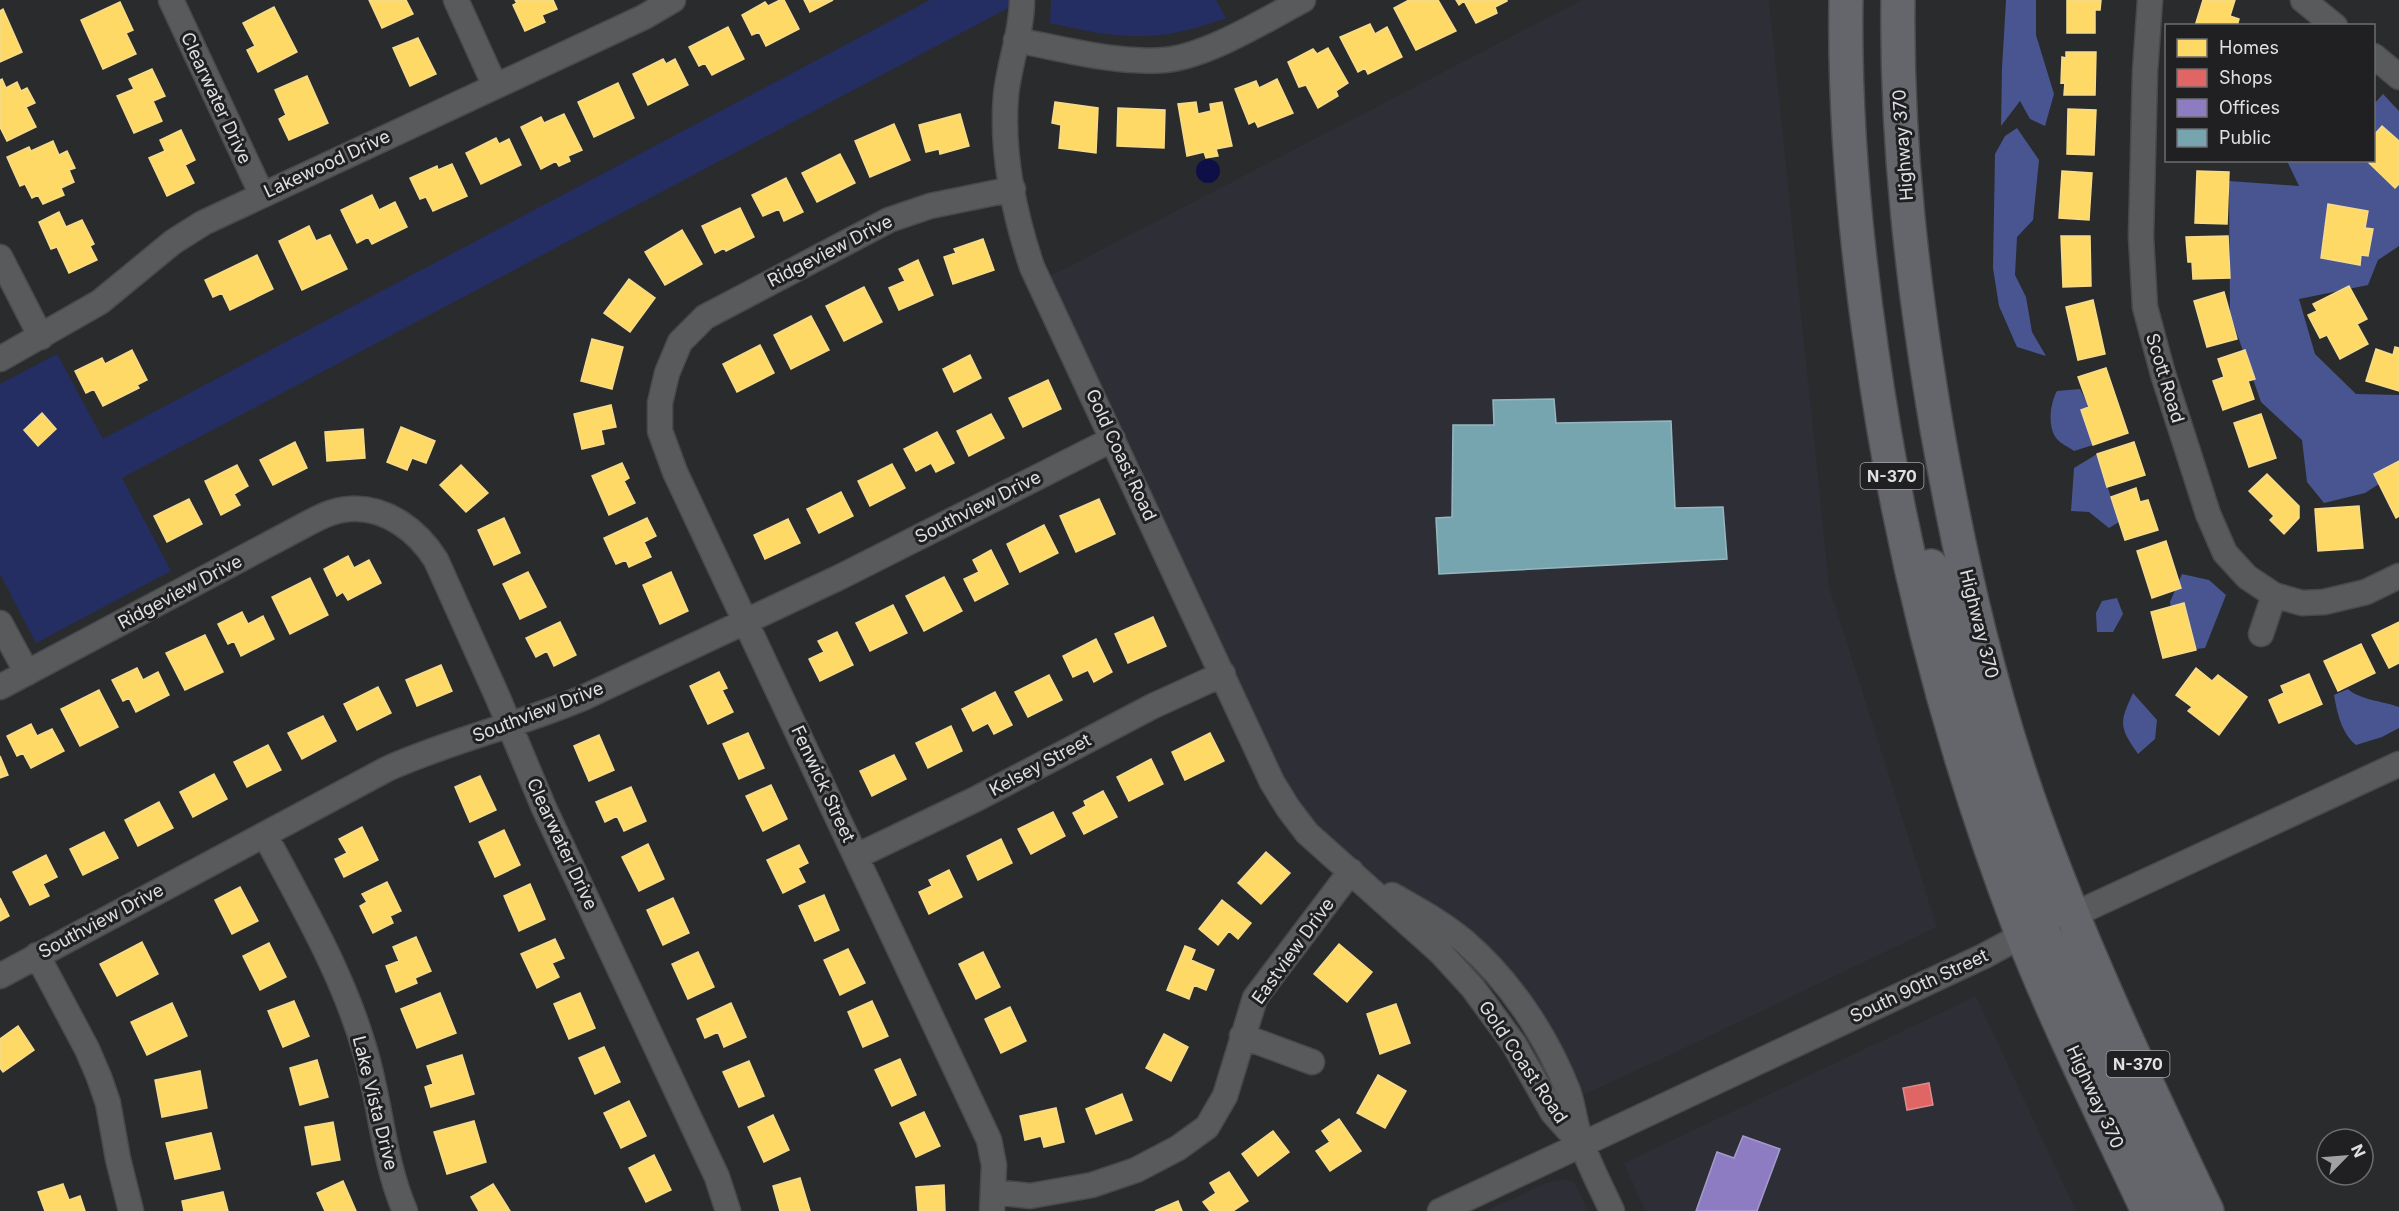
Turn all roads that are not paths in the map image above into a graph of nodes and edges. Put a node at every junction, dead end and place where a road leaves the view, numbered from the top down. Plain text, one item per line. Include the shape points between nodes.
1 (171, 0) edge
2 (456, 0) edge
3 (673, 0) edge
4 (1022, 0) edge
5 (1303, 0) edge
6 (1846, 0) edge
7 (1898, 0) edge
8 (2150, 0) edge
9 (2303, 0) edge
10 (2333, 24) edge
11 (1016, 40) junction
12 (2375, 58) edge
13 (2399, 77) edge
14 (495, 86) junction
15 (1012, 189) junction
16 (261, 195) junction
17 (0, 257) edge
18 (41, 337) junction
19 (673, 357) joint
20 (0, 359) edge
21 (1877, 389) junction
22 (1113, 439) junction
23 (363, 508) joint
24 (2399, 576) edge
25 (2274, 595) junction
26 (746, 621) junction
27 (0, 623) edge
28 (2261, 634) dead end
29 (27, 673) junction
30 (1223, 674) junction
31 (0, 687) edge
32 (509, 725) junction
33 (2399, 764) edge
34 (265, 835) junction
35 (857, 856) junction
36 (1351, 871) junction
37 (2073, 915) junction
38 (2031, 932) junction
39 (37, 955) junction
40 (0, 976) edge
41 (1242, 1036) junction
42 (1312, 1062) dead end
43 (1581, 1144) junction
44 (993, 1202) edge
45 (131, 1211) edge
46 (405, 1211) edge
47 (728, 1211) edge
48 (1440, 1211) edge
49 (1612, 1211) edge
50 (2148, 1211) edge
51 (2182, 1211) edge
52 (2207, 1211) edge

1 - 16 street, Clearwater Drive
2 - 14 street
3 - 14 street, Lakewood Drive
4 - 11 street, Gold Coast Road
5 - 11 street via 1204,49 1166,60 1119,58
6 - 21 highway, Highway 370 / N-370 via 1850,168 1860,275
7 - 37 highway, Highway 370 / N-370 via 1901,140 1910,243 1948,491 1976,621 2004,721
8 - 25 street, Scott Road via 2141,237 2145,307 2201,492 2225,553 2247,577
9 - 10 street
11 - 15 street, Gold Coast Road via 1006,95
12 - 13 street
14 - 16 street, Lakewood Drive
15 - 19 street, Ridgeview Drive via 940,204 889,220 705,317 680,342
15 - 22 street, Gold Coast Road via 1032,267
16 - 18 street, Lakewood Drive via 187,231 117,290
17 - 18 street
18 - 20 street, Lakewood Drive
19 - 26 street, Fenwick Street via 660,403 660,432
21 - 37 highway via 2027,876 2045,904
21 - 38 highway, Highway 370 / N-370 via 1899,519 1928,639 1982,822
22 - 26 street, Southview Drive
22 - 30 street, Gold Coast Road
23 - 29 street, Ridgeview Drive via 316,519
23 - 32 street, Clearwater Drive via 398,521 426,543
24 - 25 street, Scott Road via 2367,592 2324,602 2302,603
25 - 28 street
26 - 32 street, Southview Drive via 577,701
26 - 35 street, Fenwick Street
27 - 29 street
29 - 31 street, Ridgeview Drive
30 - 35 street, Kelsey Street
30 - 36 street, Gold Coast Road via 1272,782 1288,808 1307,833
32 - 34 street, Southview Drive via 413,757
32 - 47 street, Clearwater Drive via 717,1177
33 - 37 street, South 90th Street
34 - 39 street, Southview Drive
34 - 46 street, Lake Vista Drive via 336,970 365,1048 391,1171
35 - 44 street, Fenwick Street via 989,1140 994,1165
36 - 41 street, Eastview Drive via 1255,998
36 - 43 street, Gold Coast Road via 1440,952 1473,988 1514,1044 1553,1113
37 - 38 street, South 90th Street
37 - 52 highway, Highway 370 / N-370
38 - 43 street, South 90th Street
38 - 50 highway, Highway 370 / N-370
38 - 51 highway via 2067,967
39 - 40 street, Southview Drive
39 - 45 street via 99,1077
41 - 42 street
41 - 44 street, Eastview Drive via 1225,1096 1207,1127 1178,1148 1136,1170 1092,1185
43 - 48 street, South 90th Street
43 - 49 street, Gold Coast Road

